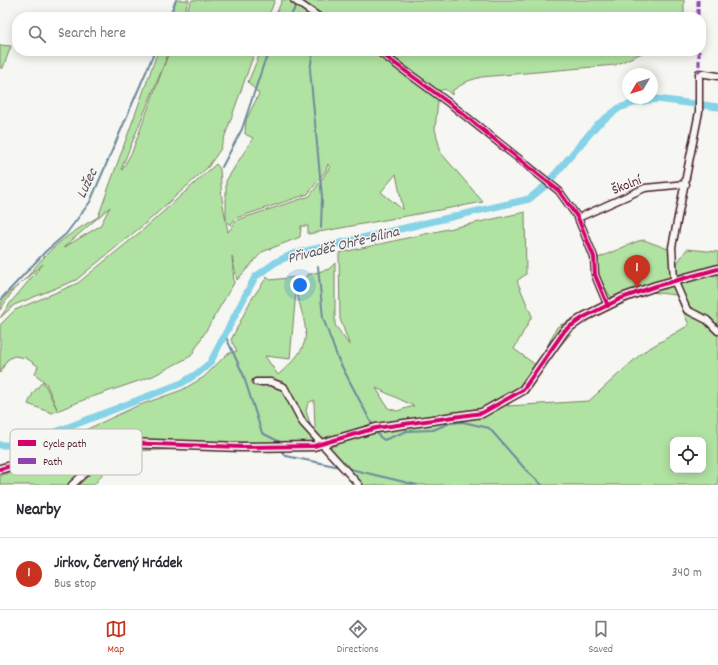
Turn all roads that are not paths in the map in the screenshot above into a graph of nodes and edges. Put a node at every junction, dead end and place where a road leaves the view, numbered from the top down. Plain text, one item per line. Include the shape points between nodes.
1 (299, 3) edge
2 (312, 12) edge
3 (385, 56) edge
4 (718, 76) edge
5 (686, 184) junction
6 (578, 218) junction
7 (718, 269) edge
8 (674, 280) junction
9 (608, 306) junction
10 (718, 331) edge
11 (256, 382) dead end
12 (142, 444) edge
13 (320, 444) junction
14 (10, 466) edge
15 (0, 469) edge
16 (83, 475) edge
17 (72, 485) edge
18 (360, 485) edge

1 - 2 street
3 - 6 street via 543,177 572,207
4 - 5 street via 699,73 699,112
5 - 6 street, Školní via 645,188
5 - 8 street via 672,247
6 - 9 street via 594,257 596,275
7 - 8 street
8 - 9 street via 622,298
8 - 10 street via 687,310 707,320
9 - 13 street via 584,317 565,330 523,390 499,405 482,413 376,428
11 - 13 street via 271,382 284,387 303,423
12 - 13 street via 241,447
13 - 18 street
14 - 15 street
16 - 17 street

